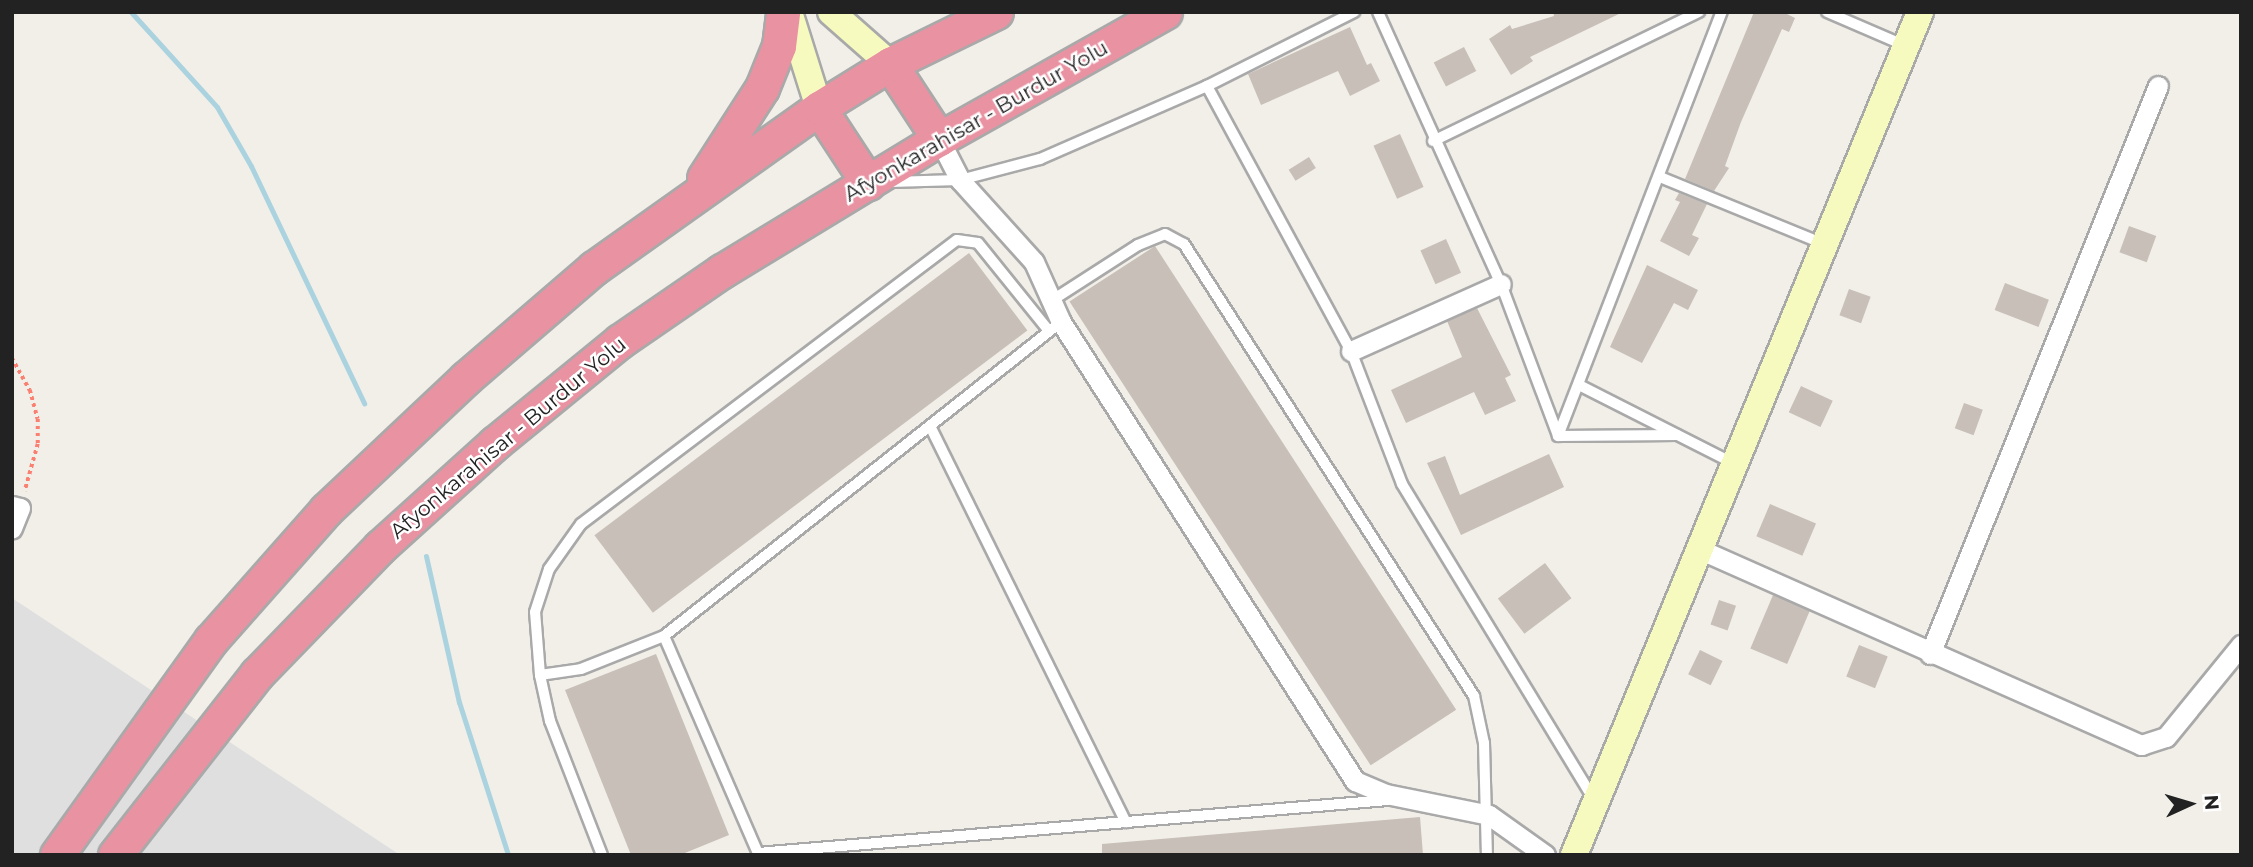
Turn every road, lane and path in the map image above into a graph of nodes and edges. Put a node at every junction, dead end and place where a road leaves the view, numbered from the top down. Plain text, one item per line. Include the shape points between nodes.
1 (783, 12) edge
2 (789, 12) edge
3 (831, 12) edge
4 (996, 12) edge
5 (1165, 12) edge
6 (1354, 12) edge
7 (1378, 12) edge
8 (1699, 12) edge
9 (1722, 12) edge
10 (1827, 12) edge
11 (1920, 12) edge
12 (1906, 46) junction
13 (890, 64) junction
14 (1207, 86) junction
15 (2158, 86) dead end
16 (819, 108) junction
17 (939, 139) junction
18 (1433, 141) junction
19 (1660, 177) junction
20 (960, 180) junction
21 (867, 183) junction
22 (689, 198) junction
23 (1825, 244) junction
24 (1501, 284) junction
25 (1051, 301) junction
26 (1055, 326) junction
27 (1351, 351) junction
28 (12, 358) edge
29 (1581, 386) junction
30 (930, 426) junction
31 (1677, 435) junction
32 (1558, 436) junction
33 (1735, 464) junction
34 (16, 507) edge
35 (12, 528) edge
36 (1699, 549) junction
37 (664, 636) junction
38 (2241, 645) edge
39 (1930, 654) junction
40 (540, 675) junction
41 (1406, 798) junction
42 (1595, 803) junction
43 (1489, 815) junction
44 (1126, 822) junction
45 (756, 854) edge
46 (57, 855) edge
47 (115, 855) edge
48 (601, 855) edge
49 (1487, 855) edge
50 (1545, 855) edge
51 (1574, 855) edge

1 - 22 highway via 779,46 762,88
2 - 16 street
3 - 13 street
4 - 13 highway
5 - 17 highway, Afyonkarahisar - Burdur Yolu
6 - 14 lane
7 - 18 lane
8 - 18 lane
9 - 19 lane
10 - 12 lane
11 - 12 street
12 - 23 street
13 - 16 highway
13 - 17 highway
14 - 20 lane via 1040,159
14 - 27 lane
15 - 39 street
16 - 21 highway
16 - 22 highway
17 - 20 street
17 - 21 highway, Afyonkarahisar - Burdur Yolu
18 - 24 lane
19 - 23 lane
19 - 29 lane
20 - 21 lane
20 - 25 street via 1034,262
21 - 47 highway, Afyonkarahisar - Burdur Yolu via 722,271 620,341 495,443 380,547 257,674
22 - 46 highway via 564,293 326,510 211,640
23 - 33 street
24 - 27 street
24 - 32 lane
25 - 26 street
25 - 43 lane via 1138,245 1165,234 1184,244 1474,696 1484,743
26 - 30 lane
26 - 40 lane via 978,243 957,240 581,524 549,569 535,612
26 - 41 street via 1355,781
27 - 42 lane via 1402,484
28 - 34 path via 30,390 39,431
29 - 31 lane
29 - 32 lane
30 - 37 lane
30 - 44 lane
31 - 32 lane
31 - 33 lane
33 - 36 street
34 - 35 street
36 - 39 street
36 - 42 street
37 - 40 lane via 581,669
37 - 45 lane
38 - 39 street via 2166,737 2141,745
40 - 48 lane via 551,721
41 - 43 street
41 - 44 lane
42 - 51 street
43 - 49 lane
43 - 50 street
44 - 45 lane

